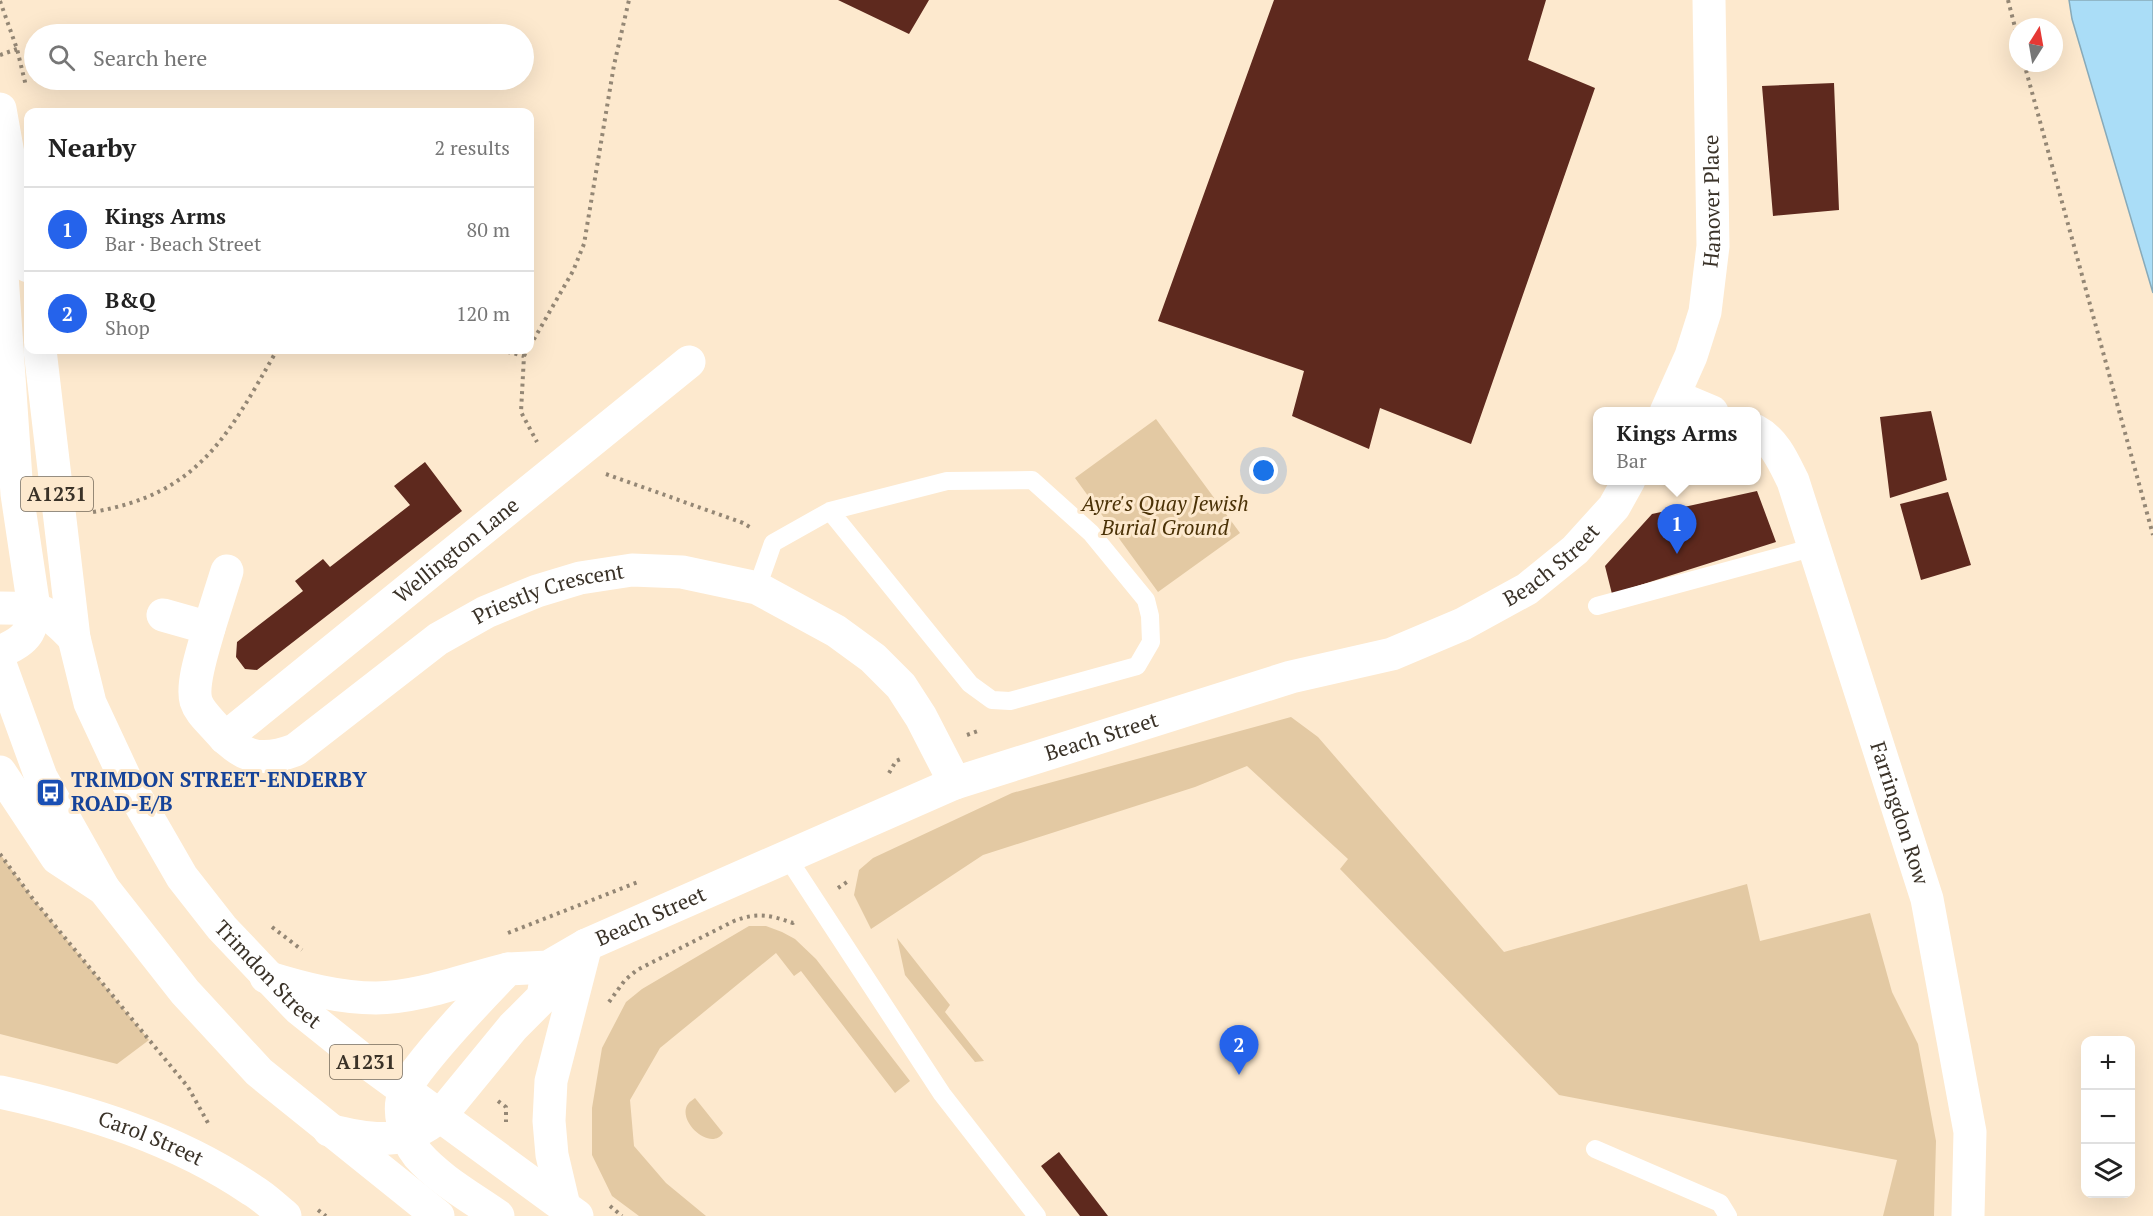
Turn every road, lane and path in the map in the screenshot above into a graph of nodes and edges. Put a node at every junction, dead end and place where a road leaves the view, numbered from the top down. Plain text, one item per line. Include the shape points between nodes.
1 (628, 0) edge
2 (1709, 0) edge
3 (2008, 0) edge
4 (0, 1) edge
5 (2013, 18) edge
6 (17, 49) junction
7 (0, 55) edge
8 (2026, 72) edge
9 (24, 77) edge
10 (27, 90) edge
11 (28, 93) dead end
12 (0, 109) edge
13 (0, 189) edge
14 (24, 244) edge
15 (534, 338) edge
16 (40, 354) edge
17 (275, 354) edge
18 (516, 354) edge
19 (524, 356) joint
20 (689, 362) dead end
21 (1670, 404) edge
22 (1688, 407) edge
23 (1761, 434) edge
24 (534, 437) dead end
25 (1626, 485) edge
26 (653, 492) dead end
27 (830, 511) junction
28 (86, 513) dead end
29 (2153, 535) edge
30 (773, 543) junction
31 (1815, 547) junction
32 (227, 571) dead end
33 (757, 588) junction
34 (1597, 606) dead end
35 (0, 608) edge
36 (34, 608) junction
37 (163, 615) dead end
38 (209, 628) junction
39 (74, 638) junction
40 (0, 652) edge
41 (0, 664) edge
42 (225, 738) junction
43 (896, 761) dead end
44 (0, 772) edge
45 (886, 776) dead end
46 (955, 783) junction
47 (0, 854) edge
48 (787, 857) junction
49 (640, 881) dead end
50 (104, 889) junction
51 (793, 923) dead end
52 (271, 926) dead end
53 (500, 936) dead end
54 (586, 945) junction
55 (309, 954) dead end
56 (548, 967) junction
57 (508, 969) junction
58 (267, 977) junction
59 (604, 1009) dead end
60 (405, 1091) junction
61 (0, 1092) edge
62 (440, 1116) junction
63 (210, 1125) dead end
64 (329, 1130) junction
65 (407, 1136) junction
66 (1595, 1149) dead end
67 (581, 1207) edge
68 (317, 1209) dead end
69 (285, 1216) edge
70 (326, 1216) edge
71 (438, 1216) edge
72 (498, 1216) edge
73 (622, 1216) edge
74 (1037, 1216) edge
75 (1728, 1216) edge
76 (1968, 1216) edge

1 - 15 path via 584,244 573,271
2 - 21 main road, Hanover Place via 1713,246 1705,312
3 - 5 path
4 - 6 path
6 - 7 path
6 - 9 path
8 - 29 path
10 - 11 path
12 - 14 main road
13 - 36 main road via 2,275 18,494
16 - 39 main road, A1231
17 - 28 path via 234,424 189,473 142,500
18 - 19 path
19 - 24 path via 521,412
20 - 42 main road, Wellington Lane
21 - 22 main road
23 - 31 main road, Farringdon Row via 1778,452 1793,481
25 - 46 main road, Beach Street via 1614,507 1575,550 1527,589 1463,624 1392,654 1290,676
26 - 30 path via 743,523
27 - 27 lane via 947,481 1032,480 1091,533 1146,600 1150,642 1137,666 1010,701 992,699 970,684
27 - 30 lane
30 - 33 lane
31 - 34 lane
31 - 76 main road, Farringdon Row via 1927,899 1970,1132
32 - 38 main road, Priestly Crescent
33 - 42 main road, Priestly Crescent via 682,572 632,570 580,578 486,612 438,639 295,750 261,758 244,752
33 - 46 main road, Priestly Crescent via 836,631 873,658 901,686
35 - 36 main road
36 - 39 main road via 56,619
36 - 40 main road via 33,625 27,636
37 - 38 main road
38 - 42 main road, Priestly Crescent via 196,700
39 - 58 main road, Trimdon Street / A1231 via 90,703 137,798 182,877
41 - 50 main road via 41,777
43 - 45 path
44 - 50 main road via 57,858
46 - 48 main road, Beach Street
47 - 63 path via 188,1087
48 - 54 main road, Beach Street
48 - 74 lane via 942,1094
49 - 53 path
50 - 64 main road via 184,992 260,1072
51 - 59 path via 759,915 734,921 638,970
52 - 55 path
54 - 56 main road, Beach Street
54 - 67 main road via 551,1081 549,1120 552,1155
56 - 57 main road, Beach Street
56 - 62 main road via 543,997 506,1035
57 - 58 main road, Beach Street via 410,994 377,998 304,988
57 - 60 main road via 460,1018
58 - 60 main road, Trimdon Street / A1231 via 307,1015
60 - 62 main road, Trimdon Street / A1231
60 - 65 main road via 401,1102
61 - 69 main road, Carol Street via 59,1105 190,1154 253,1190
62 - 65 main road via 426,1128
62 - 67 main road, Trimdon Street / A1231
64 - 65 main road via 368,1138
64 - 71 main road
65 - 72 main road via 417,1154 434,1170
66 - 75 lane via 1720,1203
67 - 73 path
68 - 70 path

